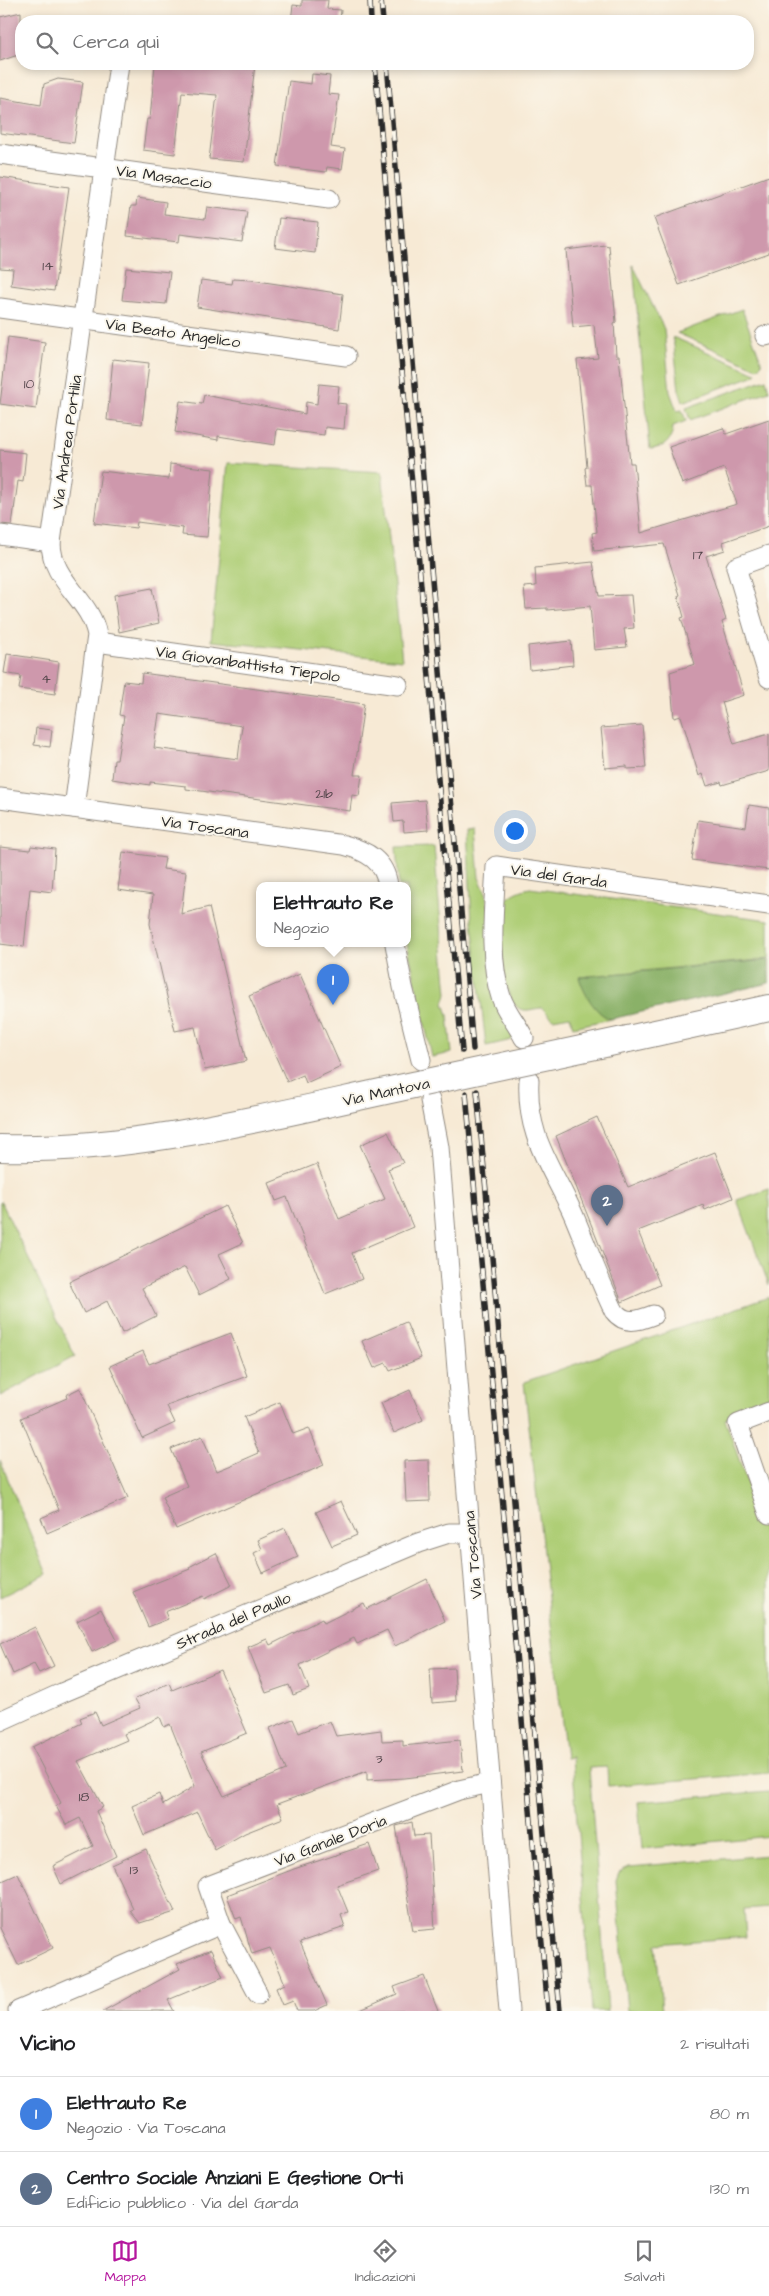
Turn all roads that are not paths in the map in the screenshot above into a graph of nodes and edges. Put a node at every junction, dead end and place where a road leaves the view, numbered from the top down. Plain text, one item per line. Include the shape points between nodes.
1 (118, 70) edge
2 (0, 154) edge
3 (104, 168) junction
4 (329, 199) dead end
5 (0, 308) edge
6 (83, 320) junction
7 (346, 356) dead end
8 (0, 536) edge
9 (51, 542) junction
10 (769, 555) edge
11 (97, 642) junction
12 (769, 678) edge
13 (398, 684) dead end
14 (0, 798) edge
15 (74, 808) junction
16 (387, 882) edge
17 (769, 905) edge
18 (396, 947) edge
19 (769, 1008) edge
20 (524, 1038) dead end
21 (421, 1060) dead end
22 (529, 1080) dead end
23 (430, 1100) dead end
24 (0, 1148) edge
25 (49, 1149) junction
26 (0, 1167) edge
27 (653, 1314) dead end
28 (769, 1412) edge
29 (769, 1514) edge
30 (470, 1533) junction
31 (0, 1721) edge
32 (490, 1783) junction
33 (221, 1924) junction
34 (258, 1994) dead end
35 (18, 2011) edge
36 (509, 2011) edge

1 - 3 street, Via Andrea Portilia
2 - 3 street, Via Masaccio
3 - 4 street, Via Masaccio
3 - 6 street, Via Andrea Portilia
5 - 6 street, Via Beato Angelico
6 - 7 street, Via Beato Angelico
6 - 9 street, Via Andrea Portilia
8 - 9 street
9 - 11 street, Via Andrea Portilia via 57,570 91,614
10 - 12 street via 736,567
11 - 13 street, Via Giovanbattista Tiepolo
11 - 15 street, Via Andrea Portilia
14 - 15 street, Via Toscana
15 - 16 street, Via Toscana via 344,845 376,859
17 - 20 street, Via del Garda via 496,866 494,942 498,983 502,1000
18 - 21 street
19 - 25 main road, Via Mantova, bridge via 192,1132 116,1144
22 - 27 street via 529,1109 540,1148 574,1216 614,1311 622,1319 632,1321
23 - 30 street, Via Toscana via 439,1146
24 - 25 main road, Via Mantova
25 - 26 main road via 36,1151
28 - 29 street via 738,1424
30 - 31 street, Strada del Paullo via 445,1534 400,1551
30 - 32 street, Via Toscana
32 - 33 street, Via Ganale Doria via 464,1788 208,1886
32 - 36 street, Via Toscana
33 - 34 street, Via Ganale Doria
33 - 35 street

